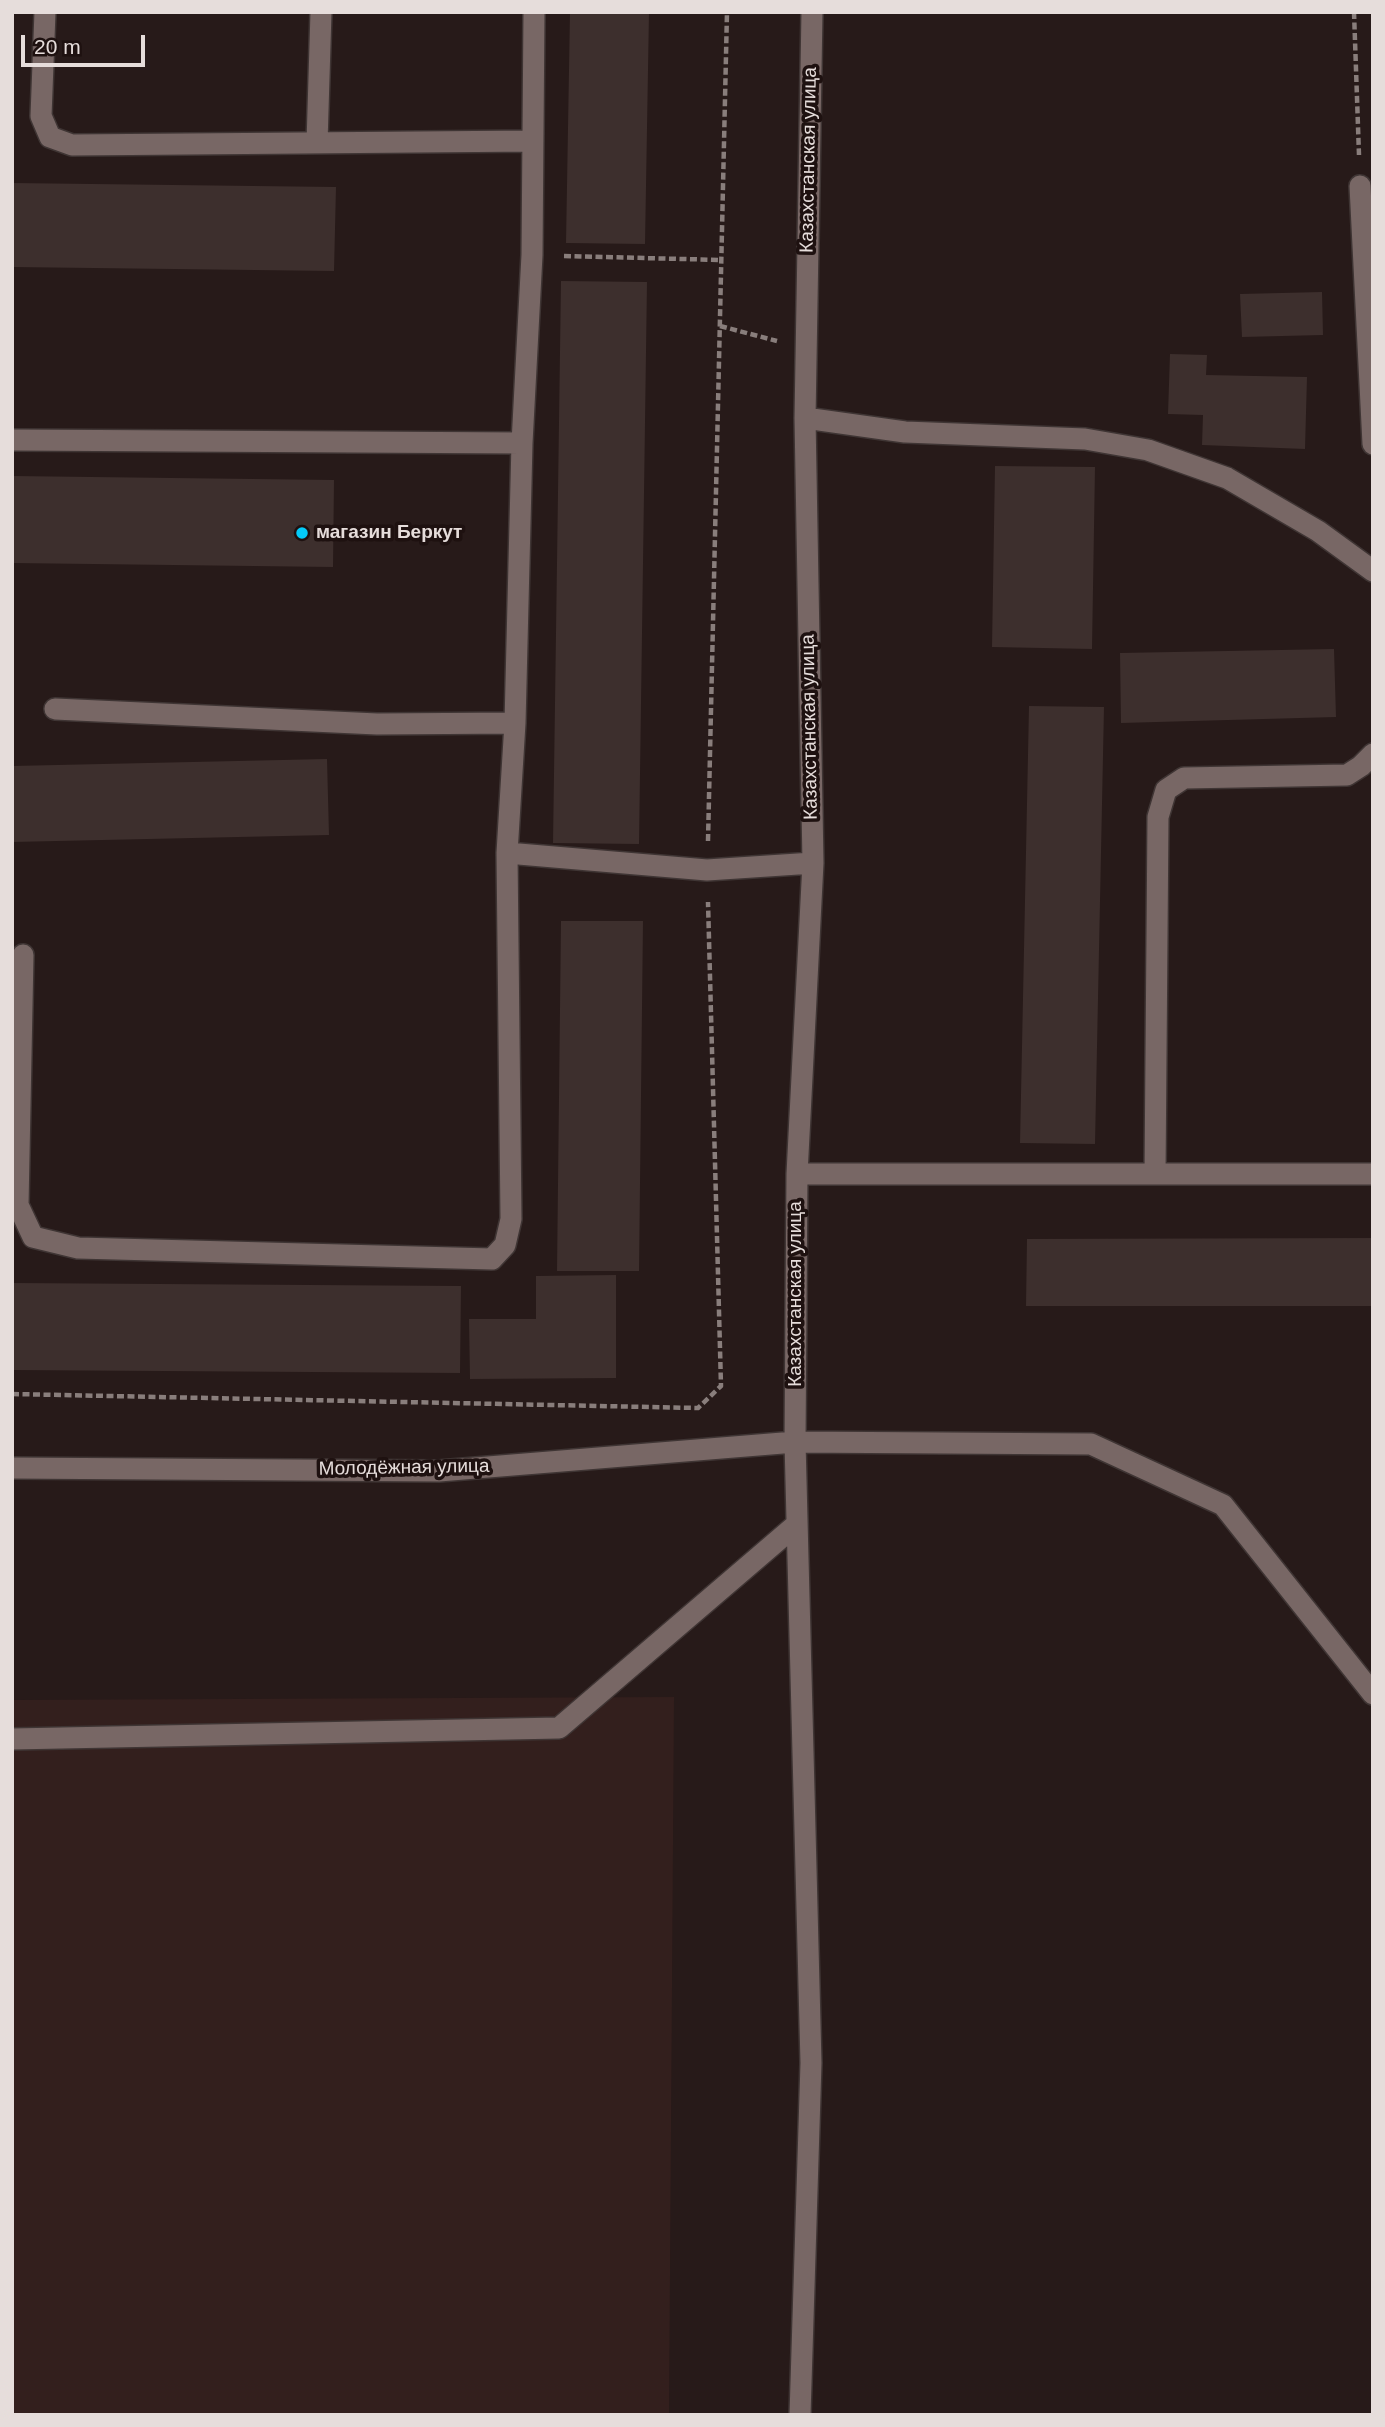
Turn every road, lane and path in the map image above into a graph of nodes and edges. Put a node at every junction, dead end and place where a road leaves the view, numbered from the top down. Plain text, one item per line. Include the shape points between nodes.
1 (45, 12) edge
2 (321, 12) edge
3 (534, 12) edge
4 (727, 12) edge
5 (812, 12) edge
6 (1354, 12) edge
7 (533, 141) junction
8 (317, 143) junction
9 (1360, 186) joint
10 (532, 255) junction
11 (722, 260) junction
12 (720, 326) junction
13 (806, 349) junction
14 (805, 418) junction
15 (12, 440) edge
16 (522, 443) junction
17 (1373, 444) edge
18 (1373, 571) edge
19 (55, 709) dead end
20 (515, 723) junction
21 (1373, 754) edge
22 (508, 853) junction
23 (813, 863) junction
24 (707, 870) junction
25 (23, 955) dead end
26 (797, 1174) junction
27 (1155, 1174) junction
28 (1373, 1174) edge
29 (12, 1394) edge
30 (795, 1442) junction
31 (12, 1468) edge
32 (797, 1524) junction
33 (1373, 1694) edge
34 (12, 1739) edge
35 (800, 2415) edge

1 - 8 street via 41,116 50,137 72,145
2 - 8 street
3 - 7 street
4 - 11 path
5 - 13 street, Казахстанская улица
6 - 9 path
7 - 8 street
7 - 10 street
9 - 17 street
10 - 11 path
10 - 16 street
11 - 12 path
12 - 13 path
12 - 24 path
13 - 14 street, Казахстанская улица
14 - 18 street via 905,432 1085,439 1148,450 1227,478 1318,531
14 - 23 street, Казахстанская улица
15 - 16 street
16 - 20 street
19 - 20 street via 377,724
20 - 22 street
21 - 27 street via 1347,775 1184,778 1166,790 1158,817
22 - 24 street
22 - 25 street via 511,1219 505,1245 492,1259 78,1248 33,1237 18,1205
23 - 24 street
23 - 26 street, Казахстанская улица
24 - 29 path via 721,1386 698,1408
26 - 27 street
26 - 30 street, Казахстанская улица
27 - 28 street
30 - 31 street, Молодёжная улица via 439,1471
30 - 32 street, Казахстанская улица
30 - 33 street, Молодёжная улица via 1091,1444 1223,1505
32 - 34 street via 559,1728
32 - 35 street, Казахстанская улица via 811,2063

